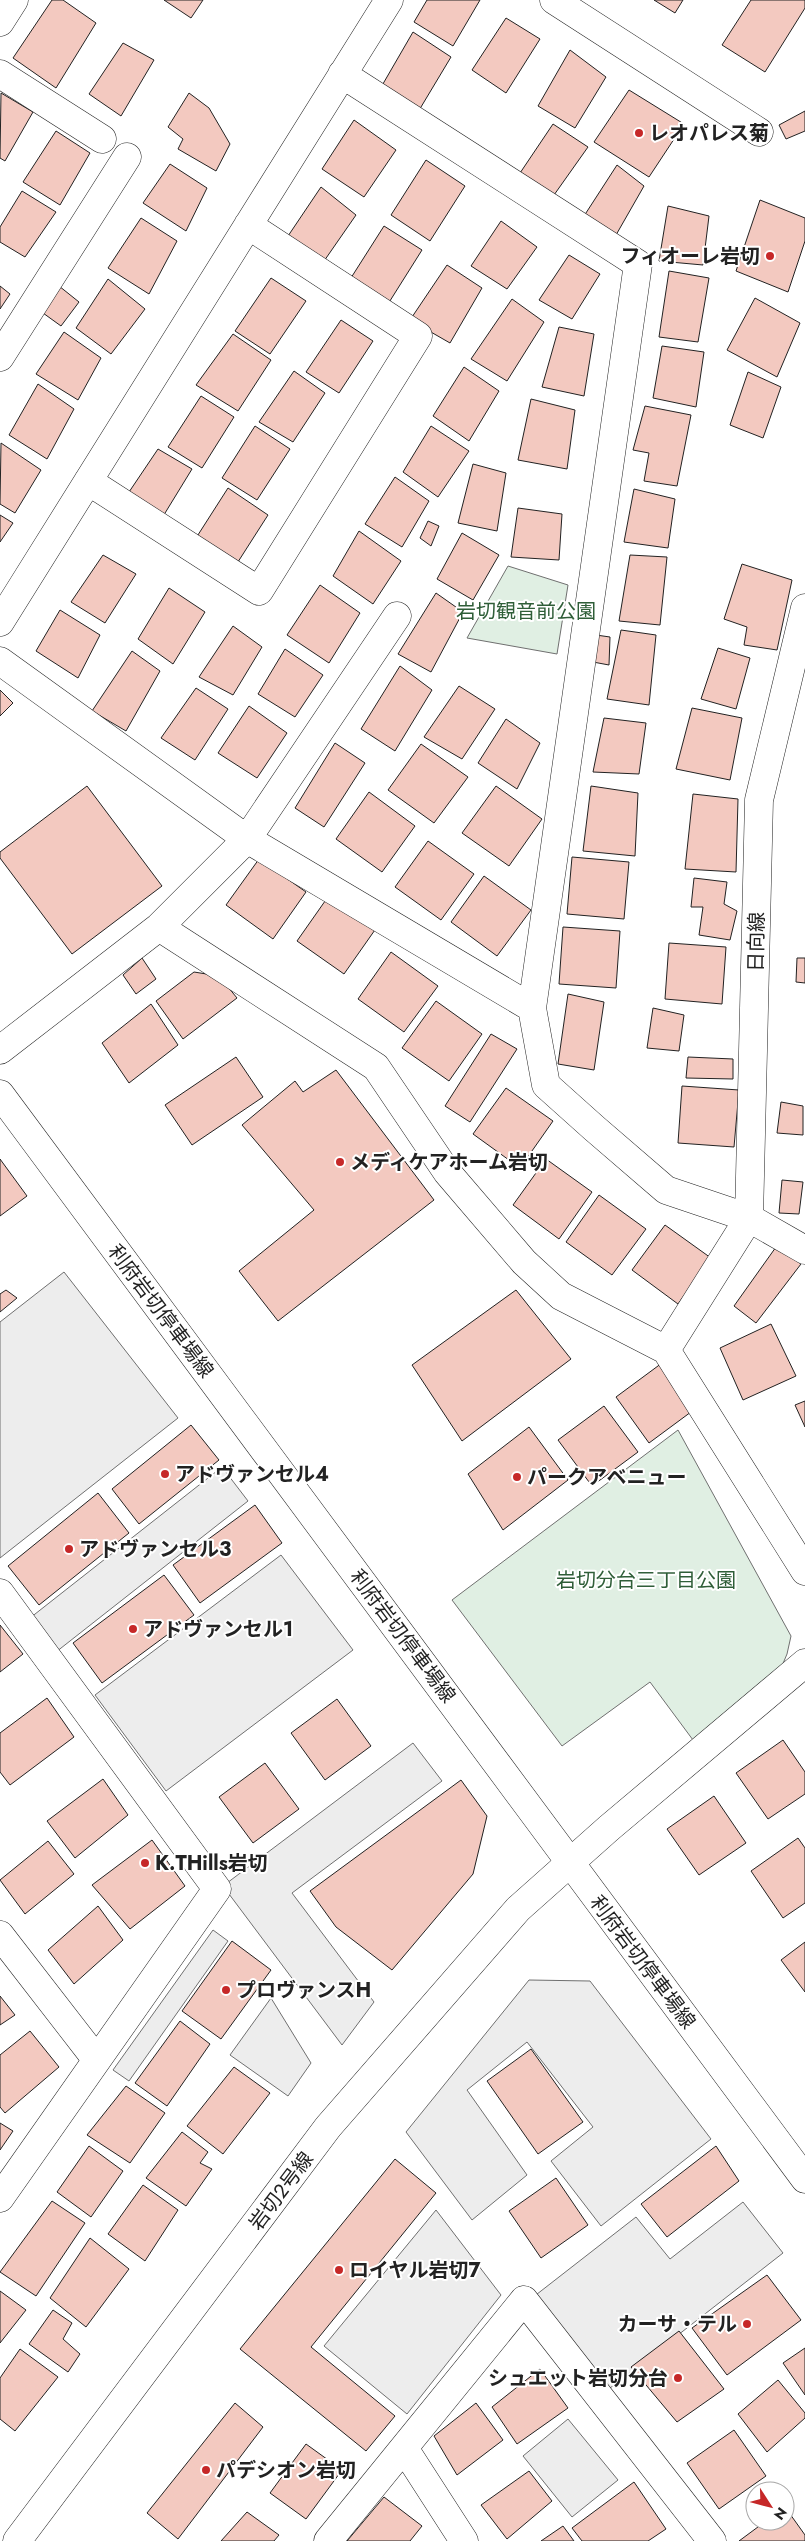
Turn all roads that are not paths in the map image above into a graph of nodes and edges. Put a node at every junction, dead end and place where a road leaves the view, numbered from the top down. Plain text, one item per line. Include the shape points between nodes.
1 (14, 0) edge
2 (389, 0) edge
3 (554, 0) edge
4 (587, 9) edge
5 (0, 22) edge
6 (0, 74) edge
7 (342, 74) junction
8 (759, 132) dead end
9 (102, 139) dead end
10 (127, 156) dead end
11 (248, 225) junction
12 (0, 357) edge
13 (88, 481) junction
14 (805, 608) edge
15 (397, 616) dead end
16 (0, 622) edge
17 (0, 662) edge
18 (247, 839) junction
19 (159, 927) junction
20 (532, 1008) junction
21 (0, 1050) edge
22 (0, 1094) edge
23 (749, 1218) junction
24 (805, 1250) edge
25 (666, 1350) junction
26 (805, 1571) edge
27 (0, 1593) edge
28 (805, 1663) edge
29 (570, 1862) junction
30 (0, 1935) edge
31 (96, 2059) junction
32 (805, 2179) edge
33 (0, 2198) edge
34 (404, 2448) junction
35 (17, 2541) edge
36 (328, 2541) edge
37 (464, 2541) edge
38 (712, 2541) edge

1 - 5 street
2 - 7 street
3 - 4 street
4 - 8 street
6 - 9 street
7 - 11 street
7 - 20 street via 638,264
10 - 12 street
11 - 13 street
11 - 13 street via 418,336 259,591
13 - 16 street
14 - 23 street, 日向線 via 759,800
15 - 18 street
17 - 18 street
18 - 19 street
18 - 20 street
19 - 21 street
19 - 25 street via 376,1067 447,1172 524,1262 561,1296
20 - 23 street via 546,1085 666,1190
22 - 29 street, 利府岩切停車場線
23 - 24 street
23 - 25 street
25 - 26 street
27 - 31 street via 217,1889
28 - 29 street, 岩切２号線
29 - 32 street, 利府岩切停車場線
29 - 35 street, 岩切２号線 via 518,1909 328,2127
30 - 31 street
31 - 33 street
34 - 36 street
34 - 37 street
34 - 38 street via 524,2300

